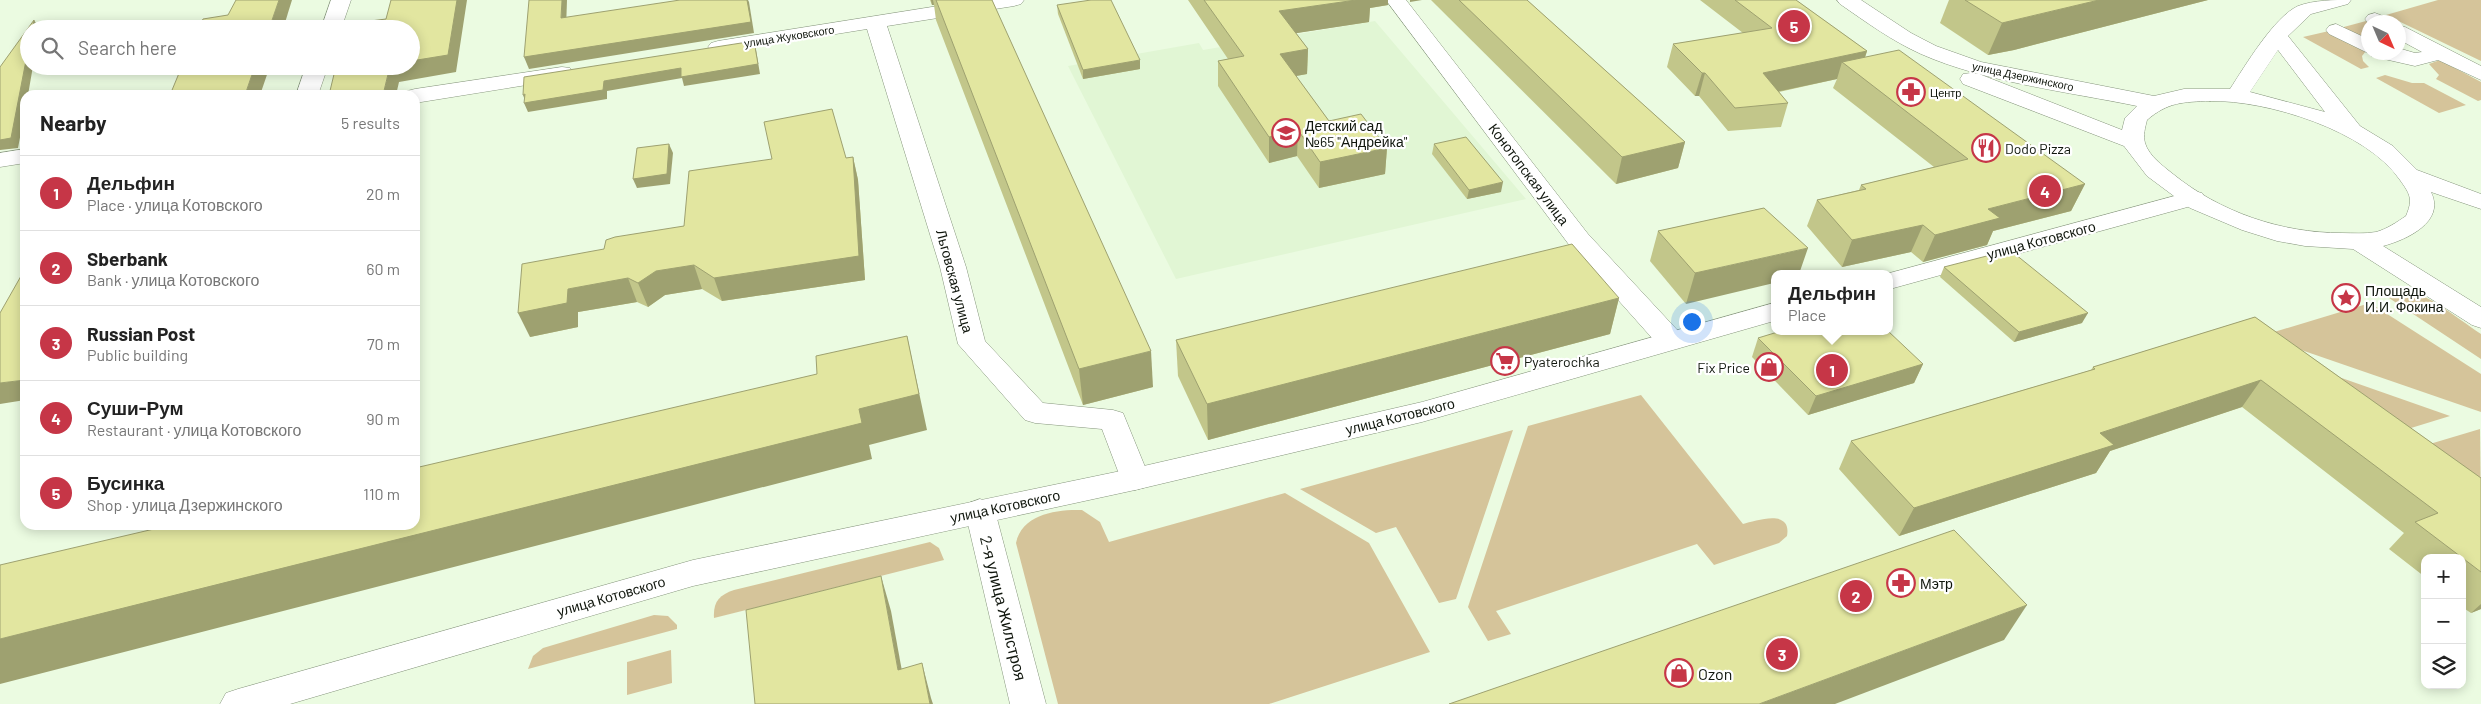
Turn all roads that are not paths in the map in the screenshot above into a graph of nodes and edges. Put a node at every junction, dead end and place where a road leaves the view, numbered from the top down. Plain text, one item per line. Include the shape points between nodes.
1 (341, 0) edge
2 (1014, 0) edge
3 (1396, 0) edge
4 (1847, 0) edge
5 (2341, 0) edge
6 (334, 20) edge
7 (875, 22) junction
8 (2336, 30) dead end
9 (2277, 35) junction
10 (2406, 36) edge
11 (2361, 43) edge
12 (699, 50) edge
13 (1928, 52) junction
14 (2440, 53) junction
15 (2406, 57) edge
16 (582, 69) edge
17 (2481, 74) edge
18 (314, 75) edge
19 (309, 90) edge
20 (420, 95) edge
21 (2236, 96) junction
22 (2154, 104) junction
23 (2352, 131) junction
24 (2134, 142) junction
25 (20, 157) edge
26 (0, 160) edge
27 (2411, 176) junction
28 (2193, 198) junction
29 (2481, 202) edge
30 (2360, 242) junction
31 (1893, 281) edge
32 (1771, 313) edge
33 (2481, 319) edge
34 (1670, 340) junction
35 (1135, 479) junction
36 (980, 511) junction
37 (238, 704) edge
38 (1028, 704) edge

1 - 6 street
2 - 7 street, улица Жуковского
3 - 34 street, Конотопская улица via 1580,240
4 - 13 street
5 - 9 street via 2304,10
7 - 12 street, улица Жуковского
7 - 35 street, Льговская улица via 953,267 972,344 1035,413 1113,420
8 - 11 street
9 - 21 street
9 - 23 street
10 - 14 street
13 - 22 street, улица Дзержинского via 1976,67
13 - 24 street via 1951,72
14 - 15 street via 2415,60
14 - 17 street
16 - 20 street
18 - 19 street
21 - 22 street via 2184,96
21 - 23 street via 2311,114
22 - 24 street via 2136,118
23 - 27 street via 2387,152
24 - 28 street via 2145,161 2172,186
25 - 26 street
27 - 29 street
27 - 30 street via 2422,198 2418,219 2397,234
28 - 30 street via 2261,228 2313,239
28 - 31 street, улица Котовского
30 - 33 street
32 - 34 street, улица Котовского
34 - 35 street, улица Котовского via 1422,412
35 - 36 street, улица Котовского
36 - 37 street, улица Котовского via 693,573
36 - 38 street, 2-я улица Жилстроя

